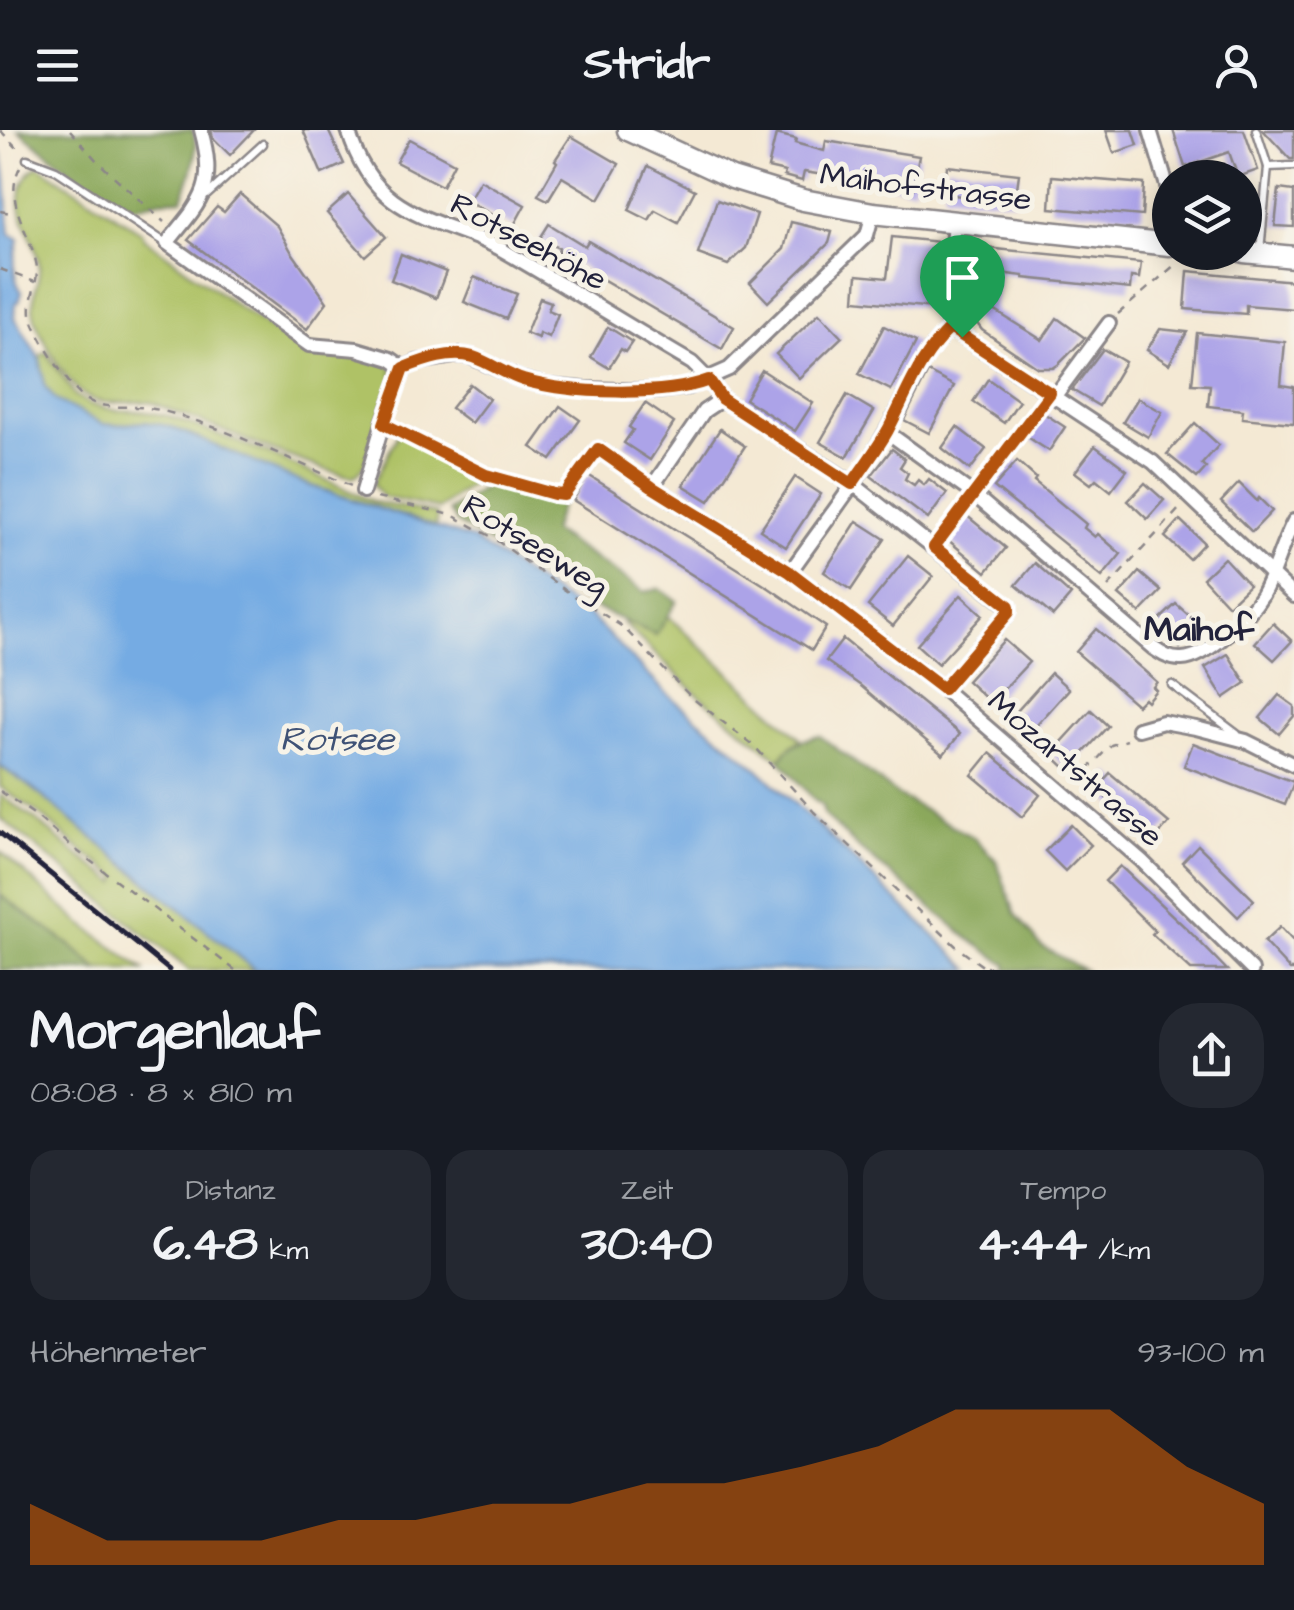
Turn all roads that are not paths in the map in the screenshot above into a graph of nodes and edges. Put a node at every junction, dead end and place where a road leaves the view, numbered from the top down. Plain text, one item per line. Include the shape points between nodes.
1 (201, 130) edge
2 (348, 130) edge
3 (628, 130) edge
4 (1150, 130) edge
5 (1256, 130) edge
6 (263, 144) dead end
7 (27, 159) road end
8 (1159, 160) edge
9 (1294, 166) edge
10 (1268, 168) junction
11 (202, 199) junction
12 (1262, 200) edge
13 (872, 213) junction
14 (954, 222) junction
15 (172, 238) junction
16 (1152, 248) edge
17 (1262, 254) edge
18 (1294, 256) edge
19 (1109, 324) road end
20 (950, 328) junction
21 (404, 368) junction
22 (709, 380) junction
23 (1053, 394) junction
24 (722, 399) junction
25 (887, 432) junction
26 (598, 449) road end
27 (852, 484) junction
28 (652, 487) junction
29 (363, 491) road end
30 (1294, 522) edge
31 (790, 572) junction
32 (1271, 574) junction
33 (1294, 596) edge
34 (1172, 685) dead end
35 (943, 689) junction
36 (1138, 729) road end
37 (1246, 741) junction
38 (1294, 766) edge
39 (1252, 970) edge

1 - 11 street via 207,152
2 - 22 street, Rotseehöhe via 371,179 393,200 495,246 692,363
3 - 13 main road, Maihofstrasse via 762,189
4 - 8 street
5 - 10 lane
6 - 11 lane
7 - 15 lane
9 - 10 lane
10 - 12 lane
11 - 15 street
13 - 14 main road, Maihofstrasse
13 - 22 street via 867,235 729,370
14 - 16 main road, Maihofstrasse
14 - 20 street
15 - 21 street via 309,345 357,349
17 - 18 main road
19 - 23 street
20 - 23 street
20 - 25 street via 913,376
21 - 22 street via 458,354 520,379 583,390 658,391
21 - 29 street
22 - 24 street, Rotseehöhe
23 - 32 street via 1153,462
24 - 27 street
24 - 28 street via 704,411
25 - 27 street
25 - 32 street via 973,494 1170,658 1200,654 1235,626
26 - 28 street, Mozartstrasse
27 - 31 street
27 - 35 street via 1009,606
28 - 31 street, Mozartstrasse
30 - 32 street
31 - 35 street, Mozartstrasse
32 - 33 street
34 - 37 lane
35 - 39 street, Mozartstrasse via 1142,861
36 - 37 street via 1163,722
37 - 38 street

